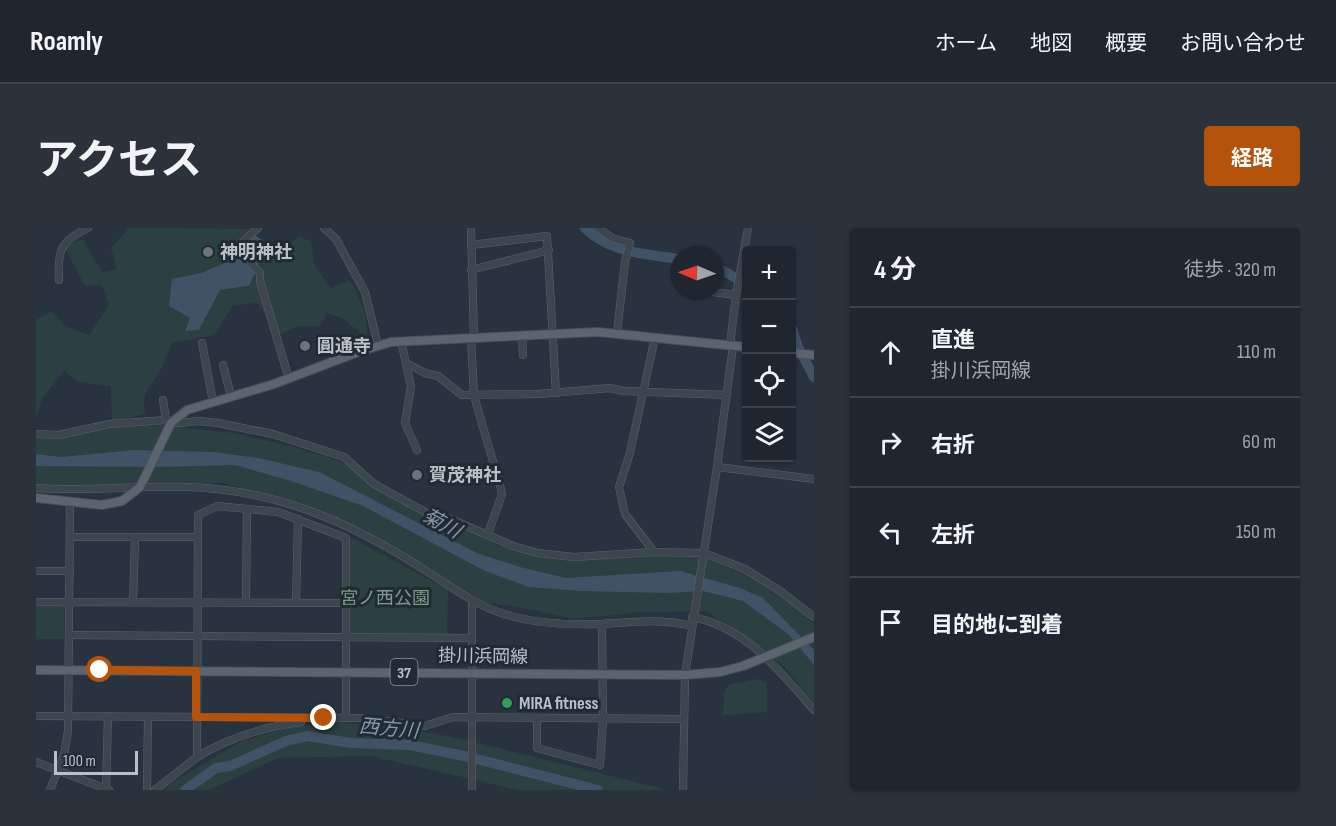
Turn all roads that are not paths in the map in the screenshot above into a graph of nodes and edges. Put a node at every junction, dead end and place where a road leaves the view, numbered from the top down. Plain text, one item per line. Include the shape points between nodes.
1 (88, 228) edge
2 (258, 228) edge
3 (324, 228) edge
4 (471, 228) edge
5 (598, 228) edge
6 (748, 228) edge
7 (471, 245) junction
8 (549, 250) junction
9 (471, 270) junction
10 (59, 280) dead end
11 (724, 294) edge
12 (736, 295) junction
13 (553, 333) junction
14 (617, 333) junction
15 (522, 335) junction
16 (655, 337) junction
17 (472, 338) junction
18 (401, 342) junction
19 (202, 343) dead end
20 (378, 345) junction
21 (731, 346) junction
22 (742, 347) edge
23 (523, 355) dead end
24 (405, 363) junction
25 (223, 365) dead end
26 (289, 379) junction
27 (643, 392) junction
28 (556, 393) junction
29 (727, 395) junction
30 (231, 396) junction
31 (474, 396) junction
32 (163, 400) dead end
33 (213, 402) junction
34 (169, 422) junction
35 (36, 434) edge
36 (417, 450) dead end
37 (717, 467) junction
38 (814, 479) edge
39 (140, 486) junction
40 (36, 488) edge
41 (36, 498) edge
42 (70, 502) junction
43 (247, 509) junction
44 (298, 519) junction
45 (489, 531) dead end
46 (70, 537) junction
47 (135, 537) junction
48 (198, 537) junction
49 (654, 552) junction
50 (703, 554) junction
51 (36, 571) edge
52 (70, 571) junction
53 (472, 601) junction
54 (36, 602) edge
55 (69, 602) junction
56 (133, 602) junction
57 (197, 602) junction
58 (246, 602) junction
59 (296, 603) junction
60 (346, 603) junction
61 (814, 617) edge
62 (692, 619) junction
63 (602, 624) junction
64 (69, 635) junction
65 (196, 636) junction
66 (346, 636) junction
67 (814, 637) edge
68 (472, 638) junction
69 (768, 657) junction
70 (36, 670) edge
71 (69, 670) junction
72 (196, 671) junction
73 (345, 671) junction
74 (472, 673) junction
75 (601, 674) junction
76 (685, 675) junction
77 (814, 710) edge
78 (36, 716) edge
79 (68, 716) junction
80 (108, 716) junction
81 (148, 717) junction
82 (196, 717) junction
83 (346, 717) junction
84 (472, 717) junction
85 (324, 718) junction
86 (537, 718) junction
87 (603, 719) junction
88 (683, 719) junction
89 (197, 758) junction
90 (36, 762) edge
91 (58, 771) junction
92 (50, 790) edge
93 (107, 790) edge
94 (147, 790) edge
95 (155, 790) edge
96 (472, 790) edge
97 (683, 790) edge

1 - 10 street via 65,242 58,266
2 - 26 street via 236,248 260,273
3 - 20 street via 336,239 365,291
4 - 7 street
5 - 14 street via 612,238 630,243
6 - 12 street
7 - 8 street via 548,236
7 - 9 street
8 - 9 street
8 - 13 street
9 - 17 street
11 - 12 street
12 - 21 street
13 - 14 main road
13 - 15 main road
13 - 28 street
14 - 16 main road
15 - 17 main road
15 - 23 street
16 - 21 main road
16 - 27 street
17 - 18 main road
17 - 31 street
18 - 20 main road
18 - 24 street
19 - 33 street
20 - 26 main road
21 - 22 main road
21 - 29 street
24 - 31 street via 438,376 462,395
24 - 36 street via 411,386 405,423
25 - 30 street
26 - 30 main road
27 - 28 street via 610,388
27 - 29 street
27 - 49 street via 619,487 625,514
28 - 31 street
29 - 37 street
30 - 33 main road
31 - 45 street via 502,494
32 - 34 street
33 - 34 main road via 187,410
34 - 35 street via 109,424 59,435
34 - 39 main road
34 - 49 street via 236,426 330,451 344,457 379,487 429,514 527,551 574,557
37 - 38 street
37 - 50 street
39 - 40 street
39 - 42 main road via 113,504
39 - 53 street via 229,491 297,506 369,537
41 - 42 main road
42 - 46 street
43 - 44 street via 278,512
43 - 48 street via 217,506 198,515
43 - 58 street
44 - 59 street
44 - 60 street via 346,538
46 - 47 street
46 - 52 street
47 - 48 street
47 - 56 street
48 - 57 street
49 - 50 street
50 - 61 street via 745,569
50 - 62 street
51 - 52 street
52 - 55 street
53 - 63 street via 529,620
53 - 68 street
54 - 55 street
55 - 56 street
55 - 64 street
56 - 57 street
57 - 58 street
57 - 65 street
58 - 59 street
59 - 60 street
60 - 66 street
62 - 63 street
62 - 69 street via 730,629
62 - 76 street
63 - 75 street
64 - 65 street
64 - 71 street
65 - 66 street
65 - 72 street
66 - 68 street
66 - 73 street
67 - 69 main road, 掛川浜岡線 / 37
68 - 74 street
69 - 76 main road, 掛川浜岡線 / 37 via 720,672
69 - 77 street
70 - 71 main road, 掛川浜岡線 / 37
71 - 72 main road, 掛川浜岡線 / 37
71 - 79 street
72 - 73 main road, 掛川浜岡線 / 37
72 - 82 street
73 - 74 main road, 掛川浜岡線 / 37
73 - 83 street
74 - 75 main road, 掛川浜岡線 / 37
74 - 84 street
75 - 76 main road, 掛川浜岡線 / 37
75 - 87 street
76 - 88 street
78 - 79 street
79 - 80 street
79 - 91 street via 68,739
80 - 81 street
80 - 93 street
81 - 82 street
81 - 94 street
82 - 85 street
82 - 89 street
83 - 84 street via 426,726 453,717
83 - 85 street
84 - 86 street
84 - 96 street
85 - 89 street via 256,731
86 - 87 street
86 - 87 street via 537,748 600,765
87 - 88 street
88 - 97 street
89 - 95 street
90 - 91 street
91 - 92 street
91 - 93 street

